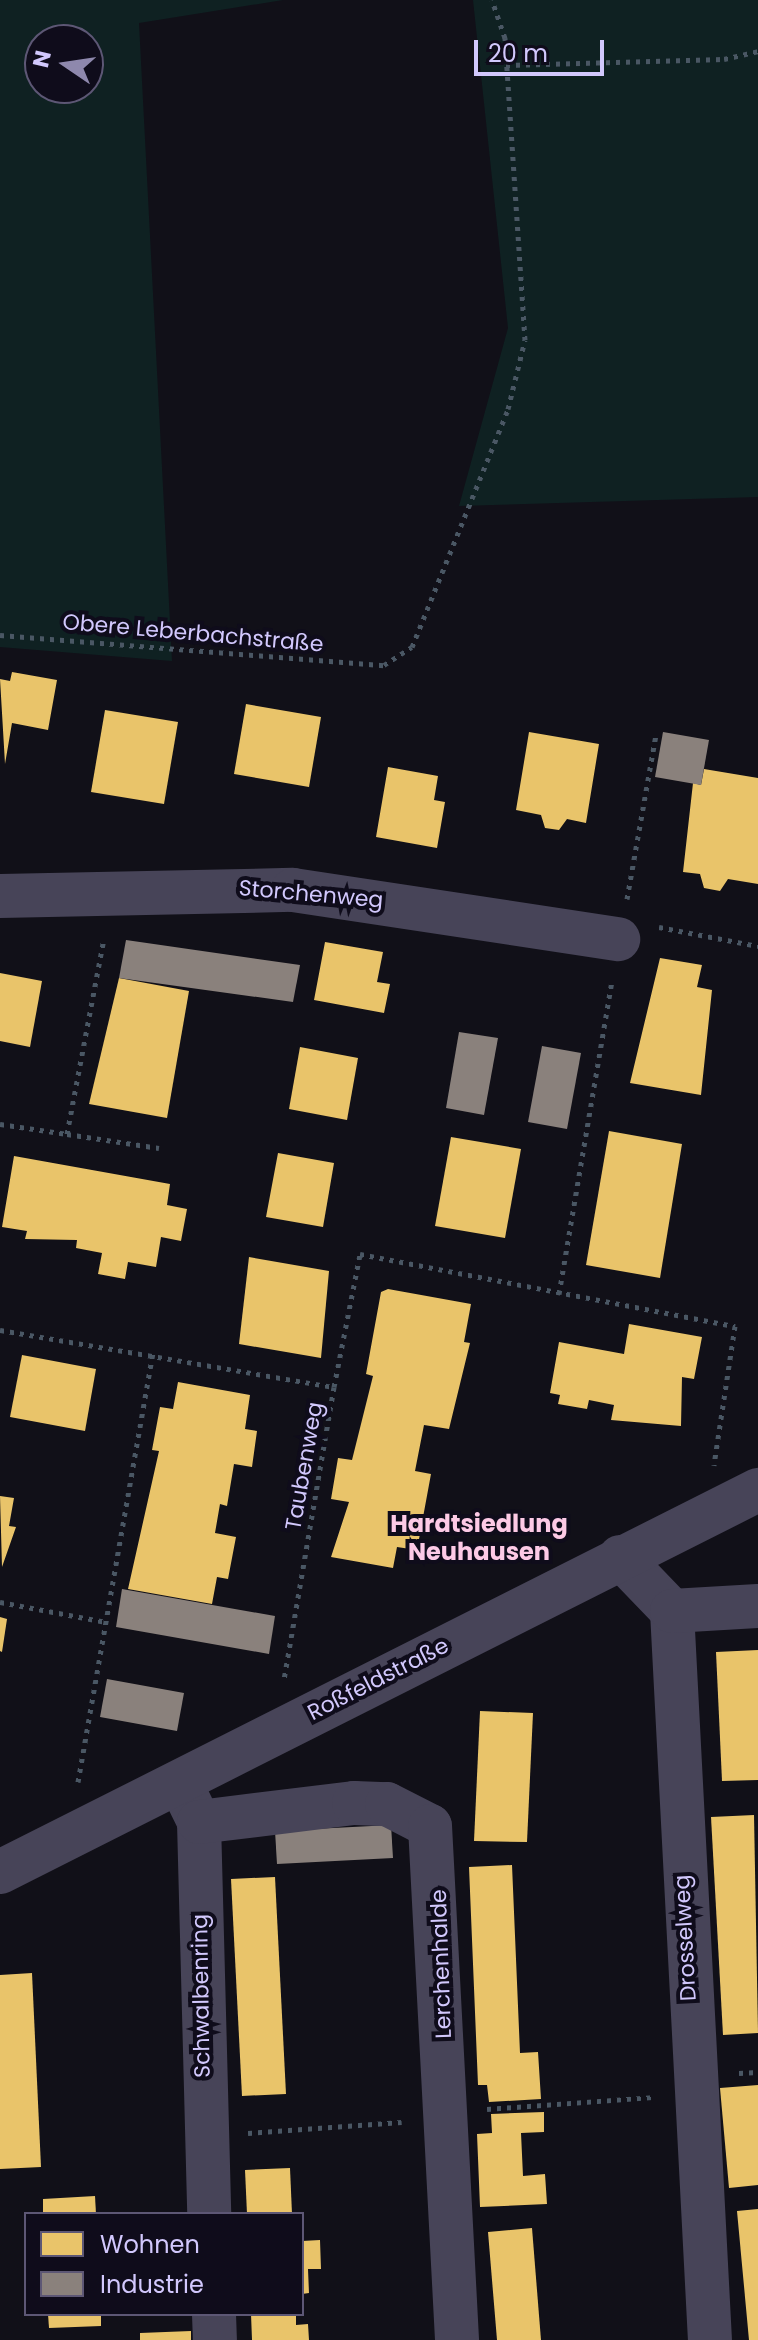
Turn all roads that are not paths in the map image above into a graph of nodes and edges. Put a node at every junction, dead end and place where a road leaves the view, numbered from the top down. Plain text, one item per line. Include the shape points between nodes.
1 (0, 896) edge
2 (621, 930) road end
3 (758, 1490) edge
4 (620, 1557) junction
5 (758, 1606) edge
6 (672, 1611) junction
7 (180, 1782) junction
8 (199, 1822) junction
9 (0, 1872) edge
10 (209, 2212) edge
11 (214, 2316) edge
12 (215, 2340) edge
13 (457, 2340) edge
14 (710, 2340) edge

1 - 2 street, Storchenweg via 293,890
3 - 4 street, Roßfeldstraße
4 - 6 street
4 - 7 street, Roßfeldstraße
5 - 6 street
6 - 14 street, Drosselweg via 693,2094
7 - 8 street, Schwalbenring
7 - 9 street, Roßfeldstraße
8 - 10 street, Schwalbenring
8 - 13 street, Lerchenhalde via 354,1803 387,1804 430,1826
11 - 12 street

